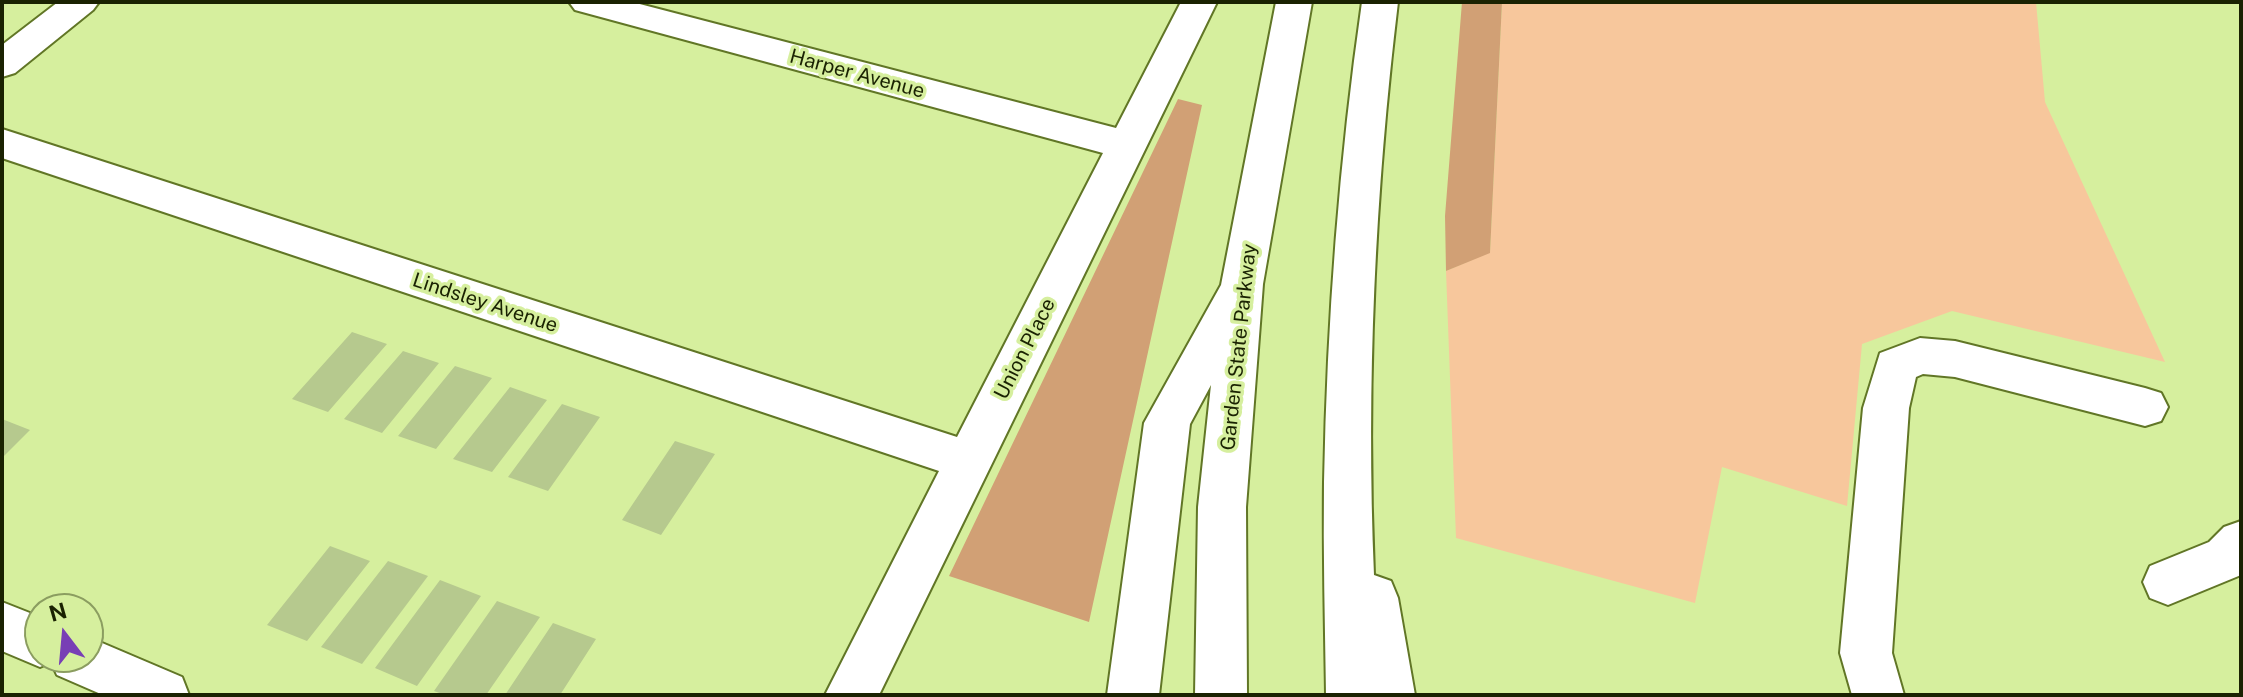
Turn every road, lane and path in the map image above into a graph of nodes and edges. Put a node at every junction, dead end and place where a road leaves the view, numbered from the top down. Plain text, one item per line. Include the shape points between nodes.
1 (81, 2) edge
2 (587, 2) edge
3 (1199, 2) edge
4 (1294, 2) edge
5 (1380, 2) edge
6 (2, 64) edge
7 (2, 143) edge
8 (1127, 145) junction
9 (1242, 284) junction
10 (2145, 407) dead end
11 (1347, 454) junction
12 (969, 461) junction
13 (2236, 558) edge
14 (2168, 582) dead end
15 (2, 626) edge
16 (24, 635) edge
17 (104, 670) edge
18 (163, 695) edge
19 (851, 695) edge
20 (1133, 695) edge
21 (1221, 695) edge
22 (1352, 695) edge
23 (1389, 695) edge
24 (1878, 695) edge

1 - 6 main road
2 - 8 main road, Harper Avenue
3 - 8 main road, Union Place
4 - 9 main road, Garden State Parkway
5 - 11 main road via 1360,201
7 - 12 main road, Lindsley Avenue
8 - 12 main road, Union Place
9 - 20 main road via 1167,423
9 - 21 main road, Garden State Parkway via 1222,507
10 - 24 main road via 1955,359 1920,356 1896,366 1886,408 1866,653
11 - 22 main road
11 - 23 main road
12 - 19 main road, Union Place
13 - 14 main road
15 - 16 main road
17 - 18 main road

